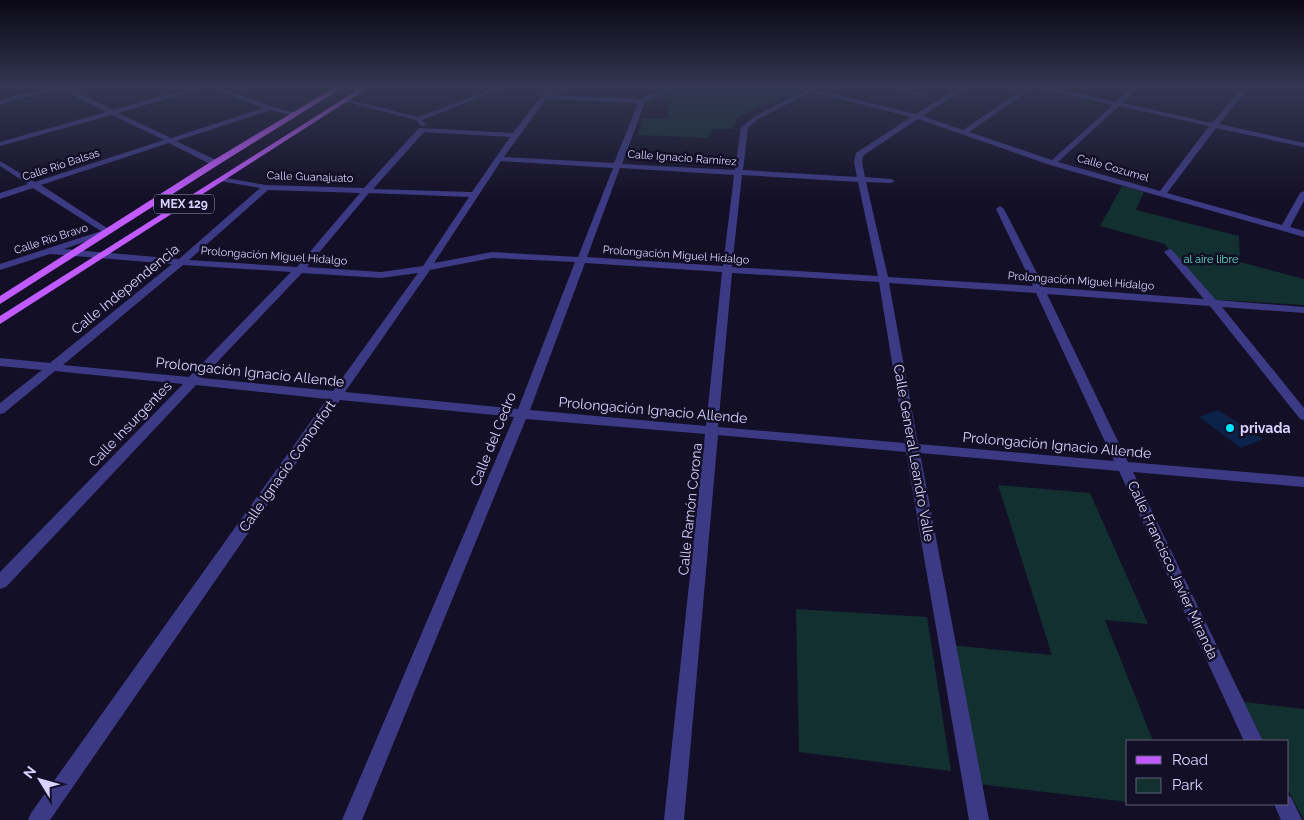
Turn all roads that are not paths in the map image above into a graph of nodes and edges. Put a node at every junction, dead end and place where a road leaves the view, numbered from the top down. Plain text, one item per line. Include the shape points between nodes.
1 (69, 124) edge
2 (137, 124) edge
3 (221, 124) edge
4 (277, 124) edge
5 (309, 124) edge
6 (422, 124) edge
7 (523, 124) edge
8 (633, 124) edge
9 (748, 124) edge
10 (907, 124) edge
11 (941, 124) edge
12 (977, 124) edge
13 (1095, 124) edge
14 (1211, 124) edge
15 (1214, 125) junction
16 (422, 130) junction
17 (965, 132) junction
18 (515, 135) junction
19 (170, 141) junction
20 (0, 144) edge
21 (1304, 144) edge
22 (500, 159) junction
23 (1053, 162) junction
24 (0, 163) edge
25 (215, 163) junction
26 (618, 165) junction
27 (738, 173) junction
28 (862, 178) junction
29 (223, 179) junction
30 (891, 181) dead end
31 (35, 185) junction
32 (266, 188) junction
33 (367, 190) junction
34 (1304, 193) edge
35 (1162, 194) junction
36 (476, 195) junction
37 (0, 196) edge
38 (1000, 210) dead end
39 (1284, 229) junction
40 (108, 232) junction
41 (1304, 234) edge
42 (49, 251) junction
43 (76, 252) junction
44 (1169, 252) dead end
45 (102, 255) junction
46 (580, 261) junction
47 (181, 262) junction
48 (0, 267) edge
49 (426, 268) junction
50 (299, 270) junction
51 (727, 271) junction
52 (884, 280) junction
53 (1040, 290) junction
54 (0, 301) edge
55 (1214, 303) junction
56 (1304, 310) edge
57 (0, 321) edge
58 (0, 362) edge
59 (52, 367) junction
60 (193, 381) junction
61 (336, 395) junction
62 (0, 410) edge
63 (522, 414) junction
64 (1304, 416) edge
65 (712, 430) junction
66 (912, 447) junction
67 (1124, 466) junction
68 (1304, 482) edge
69 (0, 582) edge
70 (1254, 740) edge
71 (1284, 805) edge
72 (38, 820) edge
73 (352, 820) edge
74 (674, 820) edge
75 (979, 820) edge
76 (1292, 820) edge

1 - 20 street
2 - 19 street
3 - 19 street, Calle Río Balsas
4 - 25 main road, MEX 129
5 - 29 main road, MEX 129
6 - 16 street
7 - 18 street, Calle Ignacio Comonfort
8 - 26 street, Calle del Cedro
9 - 27 street, Calle Ramón Corona via 745,126
10 - 28 street, Calle General Leandro Valle via 859,155
11 - 17 street, Calle Cozumel
12 - 17 street
13 - 23 street
14 - 15 street
15 - 21 street
15 - 35 street
16 - 18 street
16 - 33 street, Calle Insurgentes
17 - 23 street, Calle Cozumel
18 - 22 street, Calle Ignacio Comonfort
19 - 25 street
19 - 31 street, Calle Río Balsas
22 - 26 street, Calle Ignacio Ramírez
22 - 36 street, Calle Ignacio Comonfort
23 - 35 street, Calle Cozumel
24 - 31 street
25 - 40 main road, MEX 129
26 - 27 street, Calle Ignacio Ramírez
26 - 46 street, Calle del Cedro
27 - 28 street, Calle Ignacio Ramírez
27 - 51 street, Calle Ramón Corona
28 - 30 street, Calle Ignacio Ramírez
28 - 52 street, Calle General Leandro Valle
29 - 32 street, Calle Guanajuato
29 - 45 main road, MEX 129
31 - 37 street, Calle Río Balsas
31 - 40 street
32 - 33 street, Calle Guanajuato
32 - 47 street, Calle Independencia
33 - 36 street, Calle Guanajuato
33 - 50 street, Calle Insurgentes
34 - 39 street
35 - 39 street, Calle Cozumel
36 - 49 street, Calle Ignacio Comonfort
38 - 53 street, Calle Francisco Javier Miranda
39 - 41 street, Calle Cozumel
40 - 42 street, Calle Río Bravo
40 - 43 main road, MEX 129
42 - 43 street, Prolongación Miguel Hidalgo
42 - 48 street, Calle Río Bravo
43 - 45 street, Prolongación Miguel Hidalgo
43 - 54 main road, MEX 129
44 - 55 street
45 - 47 street, Prolongación Miguel Hidalgo
45 - 57 main road, MEX 129
46 - 49 street, Prolongación Miguel Hidalgo via 490,255
46 - 51 street, Prolongación Miguel Hidalgo
46 - 63 street, Calle del Cedro
47 - 50 street, Prolongación Miguel Hidalgo
47 - 59 street, Calle Independencia
49 - 50 street, Prolongación Miguel Hidalgo via 381,275
49 - 61 street, Calle Ignacio Comonfort
50 - 60 street, Calle Insurgentes
51 - 52 street, Prolongación Miguel Hidalgo
51 - 65 street, Calle Ramón Corona
52 - 53 street, Prolongación Miguel Hidalgo
52 - 66 street, Calle General Leandro Valle
53 - 55 street, Prolongación Miguel Hidalgo
53 - 67 street, Calle Francisco Javier Miranda
55 - 56 street, Prolongación Miguel Hidalgo
55 - 64 street
58 - 59 street, Prolongación Ignacio Allende
59 - 60 street, Prolongación Ignacio Allende
59 - 62 street, Calle Independencia
60 - 61 street, Prolongación Ignacio Allende
60 - 69 street, Calle Insurgentes
61 - 63 street, Prolongación Ignacio Allende
61 - 72 street, Calle Ignacio Comonfort
63 - 65 street, Prolongación Ignacio Allende
63 - 73 street, Calle del Cedro
65 - 66 street, Prolongación Ignacio Allende
65 - 74 street, Calle Ramón Corona
66 - 67 street, Prolongación Ignacio Allende
66 - 75 street, Calle General Leandro Valle
67 - 68 street, Prolongación Ignacio Allende
67 - 70 street, Calle Francisco Javier Miranda
71 - 76 street

